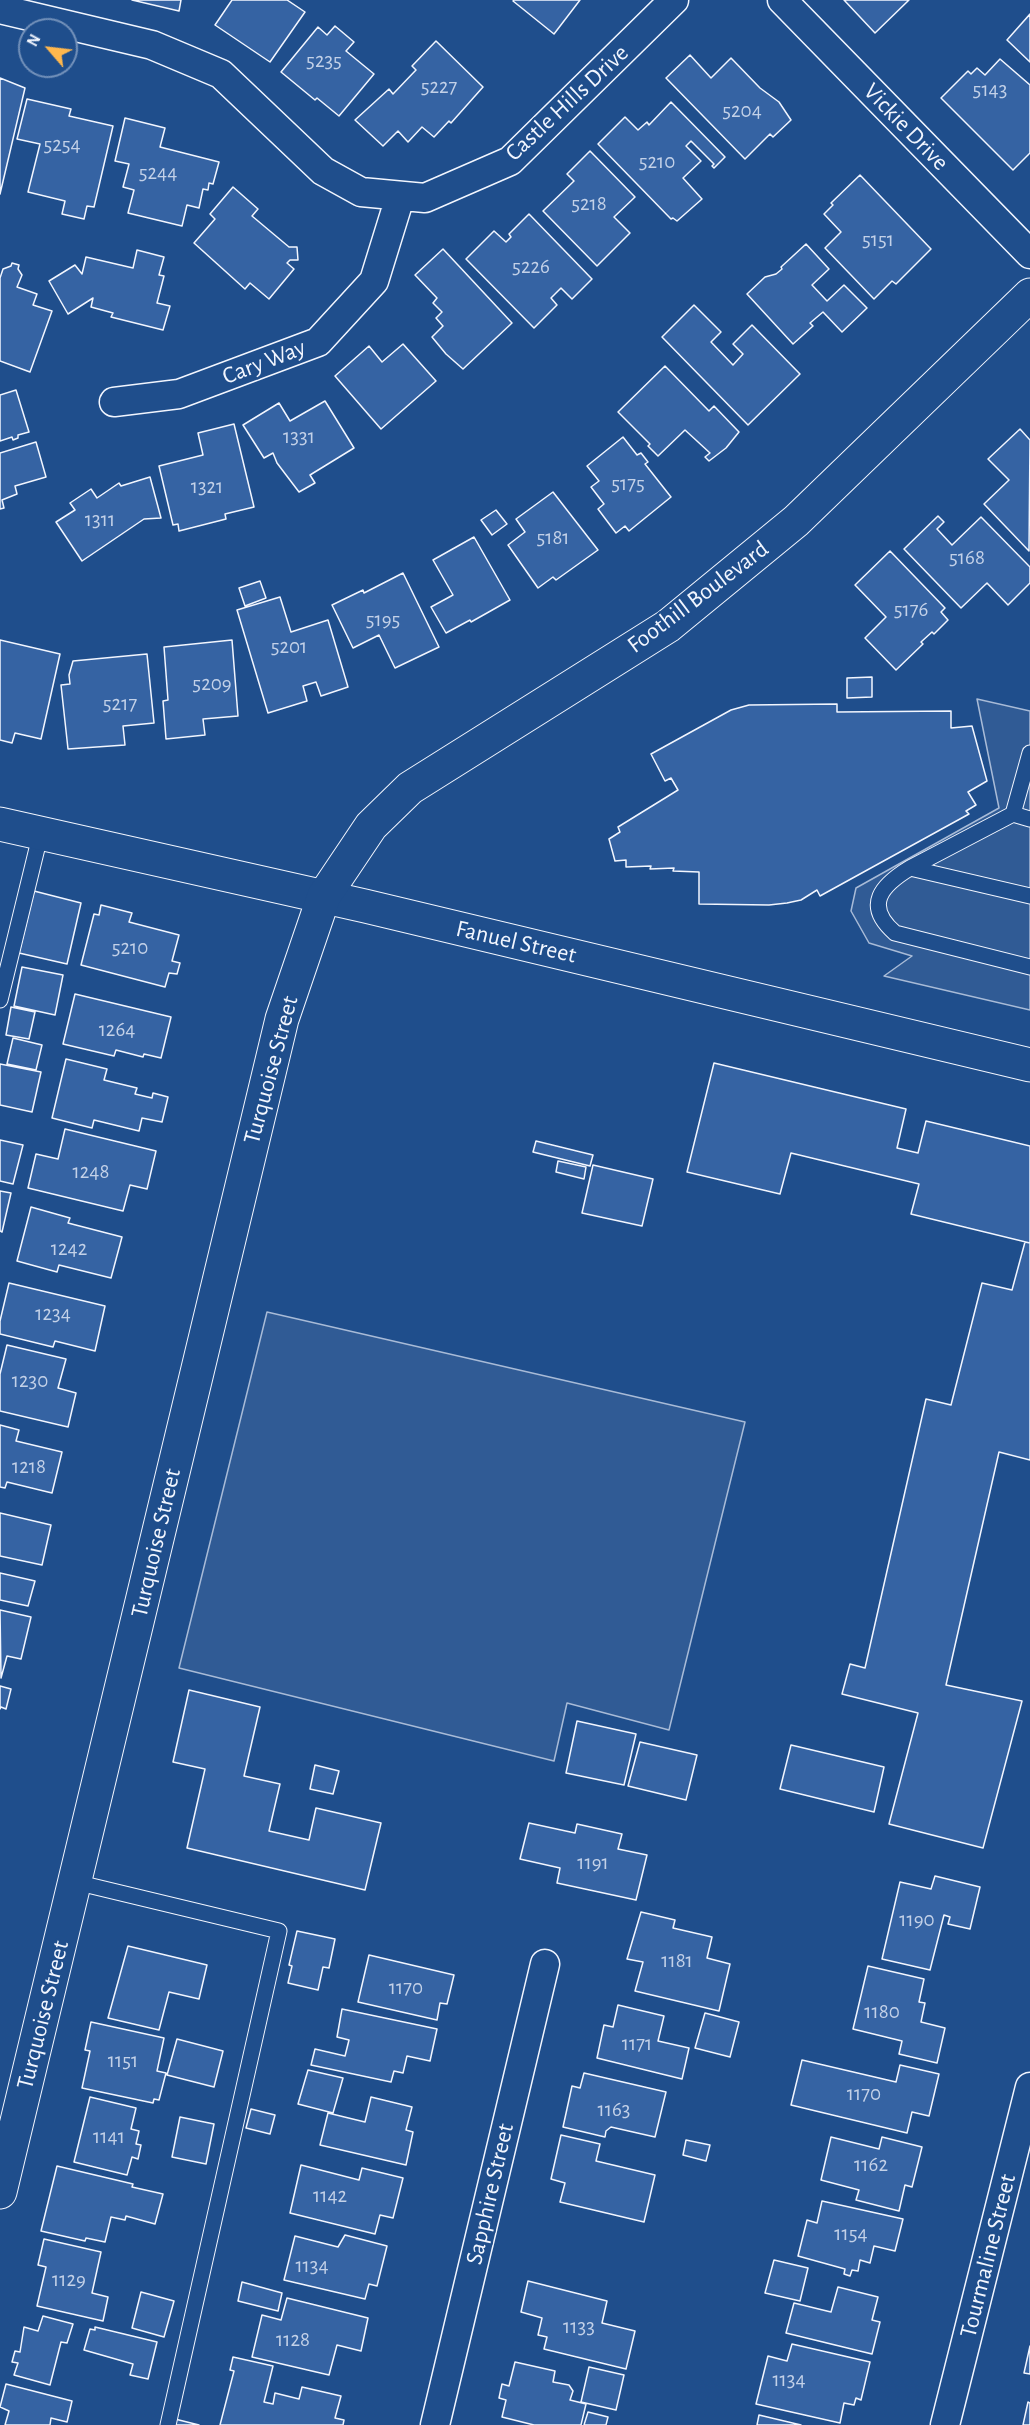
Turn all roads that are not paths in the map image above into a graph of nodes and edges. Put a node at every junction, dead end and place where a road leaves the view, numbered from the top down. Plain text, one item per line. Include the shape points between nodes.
1 (674, 0) edge
2 (782, 0) edge
3 (0, 9) edge
4 (400, 197) junction
5 (1030, 254) edge
6 (1030, 295) edge
7 (114, 402) dead end
8 (1030, 753) edge
9 (1013, 814) junction
10 (1030, 819) edge
11 (0, 824) edge
12 (41, 832) junction
13 (910, 868) junction
14 (324, 896) junction
15 (1030, 896) edge
16 (1030, 967) edge
17 (0, 1000) edge
18 (1030, 1065) edge
19 (75, 1882) junction
20 (545, 1964) dead end
21 (1030, 2087) edge
22 (0, 2192) edge
23 (168, 2425) edge
24 (435, 2425) edge
25 (945, 2425) edge

1 - 4 street, Castle Hills Drive via 510,160 425,198
2 - 5 street, Vickie Drive
3 - 4 street, Castle Hills Drive via 152,45 221,74 323,171 361,192
4 - 7 street, Cary Way via 374,281 318,342 179,394
6 - 14 main road, Foothill Boulevard via 796,521 668,626 410,788 371,826
8 - 9 lane
9 - 10 lane
9 - 13 lane
11 - 12 main road, Fanuel Street
12 - 14 main road, Fanuel Street
12 - 17 lane
13 - 15 lane
13 - 16 lane via 882,890 878,906 884,924 895,933
14 - 18 main road, Fanuel Street
14 - 19 main road, Turquoise Street via 282,1019
19 - 22 main road, Turquoise Street
19 - 23 lane via 279,1931
20 - 24 street, Sapphire Street
21 - 25 street, Tourmaline Street

